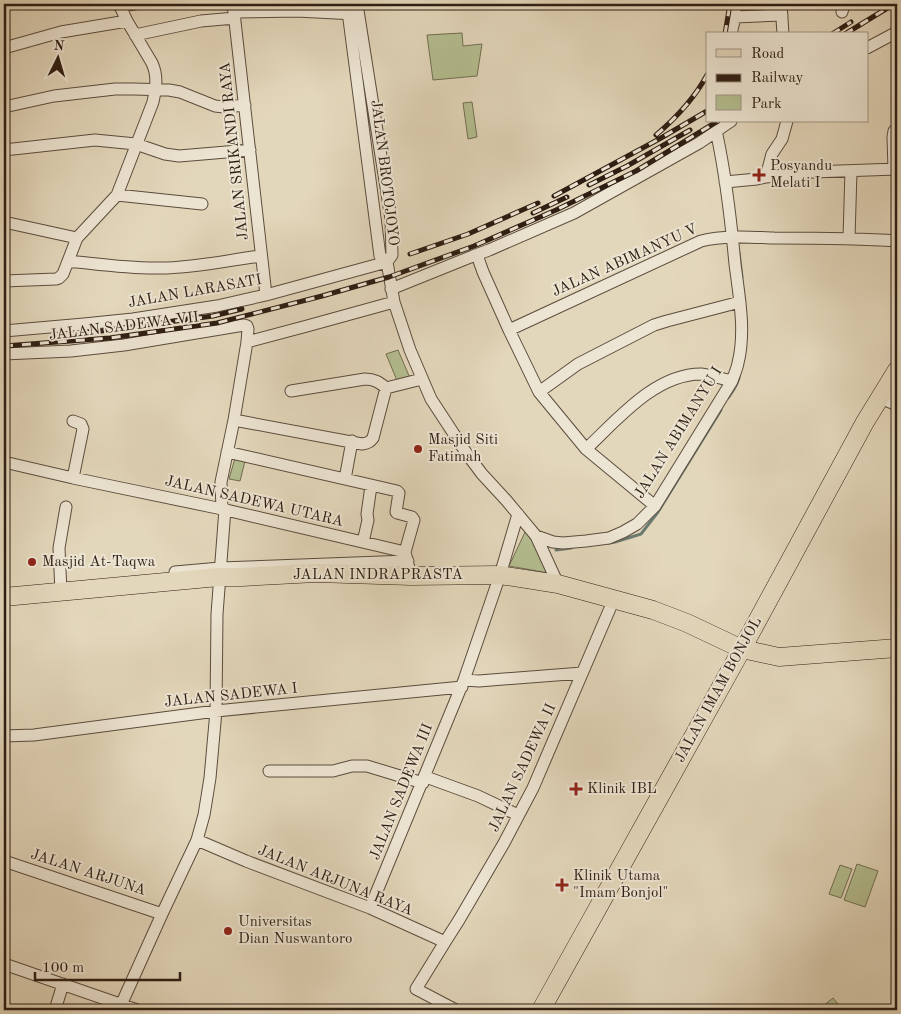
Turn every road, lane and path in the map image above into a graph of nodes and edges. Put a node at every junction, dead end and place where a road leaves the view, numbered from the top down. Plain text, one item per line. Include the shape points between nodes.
1 (135, 4) edge
2 (735, 4) edge
3 (119, 5) edge
4 (353, 9) edge
5 (782, 9) edge
6 (234, 11) edge
7 (735, 17) junction
8 (127, 21) junction
9 (731, 32) edge
10 (783, 32) edge
11 (897, 32) edge
12 (136, 35) junction
13 (868, 47) edge
14 (4, 48) edge
15 (370, 82) junction
16 (358, 83) junction
17 (156, 90) junction
18 (245, 105) junction
19 (4, 107) edge
20 (729, 122) edge
21 (787, 122) edge
22 (897, 130) edge
23 (717, 131) junction
24 (136, 144) junction
25 (4, 150) edge
26 (250, 150) junction
27 (896, 169) edge
28 (850, 171) junction
29 (766, 177) junction
30 (725, 182) junction
31 (117, 195) junction
32 (202, 204) dead end
33 (391, 219) junction
34 (4, 222) edge
35 (376, 222) junction
36 (733, 237) junction
37 (77, 238) junction
38 (849, 238) junction
39 (897, 241) edge
40 (477, 255) junction
41 (261, 256) junction
42 (68, 261) junction
43 (387, 262) junction
44 (4, 281) edge
45 (391, 289) junction
46 (266, 295) junction
47 (394, 302) junction
48 (740, 302) junction
49 (509, 330) junction
50 (4, 331) edge
51 (247, 342) junction
52 (4, 354) edge
53 (897, 370) edge
54 (422, 379) junction
55 (732, 381) junction
56 (386, 388) junction
57 (291, 391) dead end
58 (539, 392) junction
59 (880, 398) junction
60 (897, 405) edge
61 (74, 420) dead end
62 (234, 420) junction
63 (352, 442) junction
64 (586, 449) junction
65 (227, 452) junction
66 (4, 462) edge
67 (73, 478) junction
68 (345, 480) junction
69 (371, 486) junction
70 (655, 506) junction
71 (66, 507) dead end
72 (223, 509) junction
73 (518, 514) junction
74 (536, 536) junction
75 (363, 542) junction
76 (408, 563) junction
77 (220, 572) junction
78 (500, 575) junction
79 (558, 584) junction
80 (4, 590) edge
81 (61, 592) junction
82 (4, 597) edge
83 (614, 599) junction
84 (897, 648) edge
85 (742, 649) junction
86 (582, 673) junction
87 (463, 684) junction
88 (216, 711) junction
89 (4, 736) edge
90 (269, 771) dead end
91 (424, 780) junction
92 (518, 815) junction
93 (197, 840) junction
94 (4, 861) edge
95 (370, 908) junction
96 (162, 914) junction
97 (445, 942) junction
98 (4, 964) edge
99 (63, 984) junction
100 (121, 1005) junction
101 (55, 1010) edge
102 (137, 1010) edge
103 (456, 1010) edge
104 (540, 1010) edge

1 - 3 street
2 - 7 street
3 - 8 street
4 - 6 street
4 - 15 street, JALAN BROTOJOYO
4 - 16 street, JALAN BROTOJOYO
5 - 7 street
5 - 10 street
6 - 12 street
6 - 18 street, JALAN SRIKANDI RAYA
7 - 9 street
8 - 12 street
8 - 14 street via 61,32
11 - 13 street
12 - 17 street via 155,70
15 - 16 street
15 - 33 street, JALAN BROTOJOYO
16 - 35 street, JALAN BROTOJOYO
17 - 18 street via 180,92 215,106
17 - 19 street via 115,89 54,96
17 - 24 street
18 - 26 street, JALAN SRIKANDI RAYA
20 - 23 street
21 - 29 street
22 - 27 street via 893,136
23 - 30 street, JALAN ABIMANYU I
23 - 40 street via 574,213
24 - 25 street via 95,140
24 - 26 street via 179,156
24 - 31 street
26 - 41 street, JALAN SRIKANDI RAYA
27 - 28 street
28 - 29 street
28 - 38 street
29 - 30 street
30 - 36 street, JALAN ABIMANYU I
31 - 32 street
31 - 37 street
33 - 35 street
33 - 43 street, JALAN BROTOJOYO via 392,255
34 - 37 street
35 - 43 street, JALAN BROTOJOYO via 380,256
36 - 38 street, JALAN ABIMANYU V
36 - 48 street, JALAN ABIMANYU I
36 - 49 street, JALAN ABIMANYU V via 701,241
37 - 42 street
38 - 39 street, JALAN ABIMANYU V
40 - 45 street
40 - 49 street
41 - 42 street via 162,268
41 - 46 street, JALAN SRIKANDI RAYA
42 - 44 street via 63,274 56,279
43 - 45 street
43 - 46 street, JALAN LARASATI
45 - 47 street
46 - 50 street, JALAN LARASATI via 133,319
47 - 51 street
47 - 54 street
48 - 55 street, JALAN ABIMANYU I via 741,340
48 - 58 street via 654,325 578,364
49 - 58 street
51 - 52 street, JALAN SADEWA VII via 248,329 244,325 124,345
51 - 62 street
53 - 59 main road, JALAN IMAM BONJOL
54 - 56 street
54 - 73 street via 431,399 467,454
55 - 64 street via 704,374 671,381 626,409
55 - 70 street, JALAN ABIMANYU I
56 - 57 street via 378,381 365,379
56 - 63 street via 373,438 366,444
58 - 64 street
59 - 60 street
59 - 85 main road, JALAN IMAM BONJOL
61 - 67 street via 83,429
62 - 63 street
62 - 65 street
63 - 68 street
64 - 70 street
65 - 68 street
65 - 72 street via 221,482
66 - 67 street, JALAN SADEWA UTARA
67 - 72 street, JALAN SADEWA UTARA
68 - 69 street
69 - 75 street
69 - 76 street via 398,492 396,512 414,520
70 - 74 street, JALAN ABIMANYU I via 637,524 609,538 563,543
71 - 81 street via 59,548
72 - 75 street, JALAN SADEWA UTARA
72 - 77 street
73 - 74 street
73 - 78 street, JALAN SADEWA III
74 - 79 street
75 - 76 street, JALAN SADEWA UTARA
76 - 77 main road, JALAN INDRAPRASTA via 242,577
76 - 78 main road, JALAN INDRAPRASTA
77 - 80 street
77 - 81 main road, JALAN INDRAPRASTA
77 - 88 street
78 - 79 main road, JALAN INDRAPRASTA
78 - 87 street, JALAN SADEWA III
79 - 83 main road, JALAN INDRAPRASTA
81 - 82 main road, JALAN INDRAPRASTA
83 - 85 main road, JALAN INDRAPRASTA via 668,615
83 - 86 street, JALAN SADEWA II
84 - 85 main road, JALAN INDRAPRASTA via 779,657
85 - 104 main road, JALAN IMAM BONJOL
86 - 87 street, JALAN SADEWA I
86 - 92 street, JALAN SADEWA II via 533,788
87 - 88 street, JALAN SADEWA I
87 - 91 street, JALAN SADEWA III
88 - 89 street, JALAN SADEWA I via 43,734
88 - 93 street via 210,778
90 - 91 street via 333,771 367,766
91 - 92 street via 478,796
91 - 95 street, JALAN SADEWA III
92 - 97 street, JALAN SADEWA II
93 - 95 street, JALAN ARJUNA RAYA via 246,862
93 - 96 street
94 - 96 street, JALAN ARJUNA
95 - 97 street, JALAN ARJUNA RAYA
96 - 100 street
97 - 103 street via 416,989
98 - 99 street
99 - 100 street
99 - 101 street
100 - 102 street

